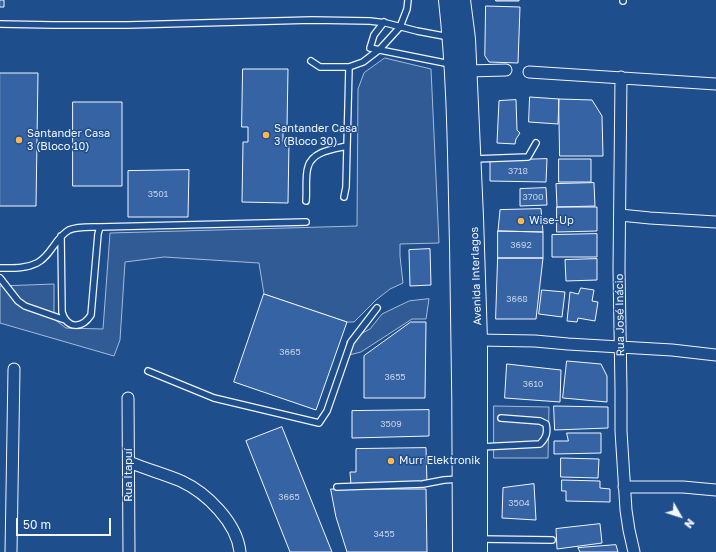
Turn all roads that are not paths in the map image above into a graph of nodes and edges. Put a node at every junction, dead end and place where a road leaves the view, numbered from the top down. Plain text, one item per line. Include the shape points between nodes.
1 (408, 0) edge
2 (448, 0) edge
3 (461, 0) edge
4 (384, 22) junction
5 (0, 24) edge
6 (400, 27) junction
7 (452, 38) junction
8 (380, 49) junction
9 (311, 61) dead end
10 (349, 68) junction
11 (460, 68) junction
12 (506, 70) dead end
13 (529, 72) dead end
14 (621, 77) junction
15 (716, 84) edge
16 (536, 143) dead end
17 (347, 146) junction
18 (472, 159) junction
19 (344, 197) dead end
20 (306, 201) dead end
21 (620, 215) junction
22 (306, 222) dead end
23 (716, 222) edge
24 (100, 228) junction
25 (61, 236) junction
26 (0, 268) edge
27 (0, 278) edge
28 (377, 308) dead end
29 (65, 320) junction
30 (478, 340) junction
31 (620, 347) junction
32 (716, 355) edge
33 (14, 369) dead end
34 (148, 371) dead end
35 (128, 398) dead end
36 (501, 418) dead end
37 (478, 447) junction
38 (129, 462) junction
39 (462, 479) junction
40 (338, 487) dead end
41 (624, 487) junction
42 (716, 490) edge
43 (552, 540) dead end
44 (478, 545) edge
45 (11, 552) edge
46 (129, 552) edge
47 (240, 552) edge
48 (462, 552) edge
49 (634, 552) edge

1 - 6 lane
2 - 7 main road, Avenida Interlagos
3 - 11 main road, Avenida Interlagos via 466,39
4 - 5 lane via 312,20 121,25
4 - 6 lane
4 - 8 lane via 374,35 370,47
6 - 7 lane
6 - 8 lane
7 - 11 main road, Avenida Interlagos
8 - 10 lane via 363,62
8 - 11 lane
9 - 10 lane via 320,68
10 - 17 lane
11 - 12 street
11 - 18 main road, Avenida Interlagos
11 - 39 main road, Avenida Interlagos via 458,185
13 - 14 street
14 - 15 street
14 - 21 street, Rua José Inácio
16 - 18 lane via 528,157
17 - 19 lane
17 - 20 lane via 325,151 314,157 308,166
18 - 30 main road, Avenida Interlagos
21 - 23 street
21 - 31 street, Rua José Inácio
22 - 24 lane
24 - 25 lane via 84,227 70,230
24 - 29 lane via 91,315 82,324 71,325
25 - 26 lane via 48,255 36,263 23,267
25 - 29 lane via 62,312
27 - 29 lane via 25,306
28 - 34 lane via 351,342 327,411 318,423 214,398
30 - 31 street
30 - 37 main road, Avenida Interlagos
31 - 32 street
31 - 41 street, Rua José Inácio
33 - 45 street
35 - 38 street, Rua Itapuí
36 - 37 lane via 540,421 546,424 544,440 540,444
37 - 44 main road, Avenida Interlagos
38 - 46 street, Rua Itapuí
38 - 47 street via 182,482 202,495 220,511 233,528
39 - 40 lane via 423,484
39 - 48 main road, Avenida Interlagos
41 - 42 street
41 - 49 street, Rua José Inácio
43 - 44 lane

